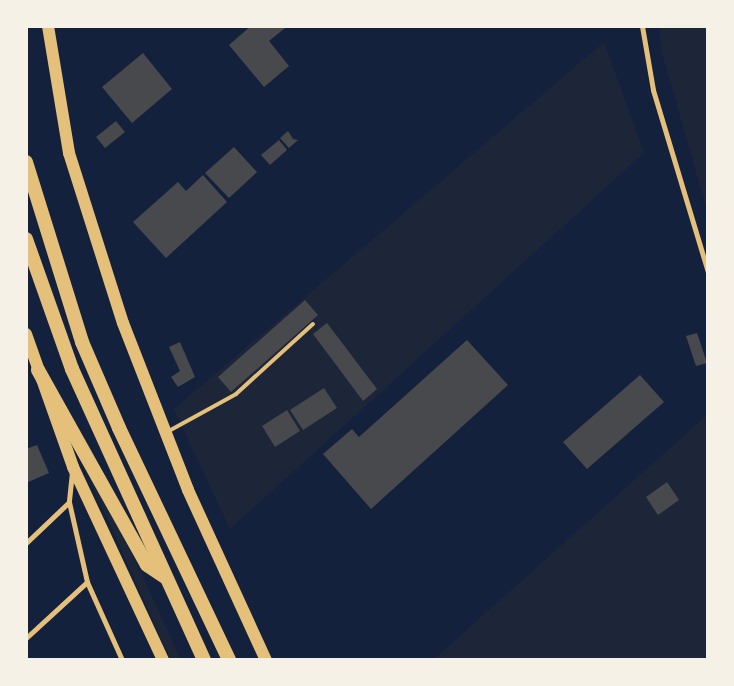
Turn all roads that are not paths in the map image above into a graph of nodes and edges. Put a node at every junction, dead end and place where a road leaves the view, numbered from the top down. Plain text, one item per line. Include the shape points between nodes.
1 (48, 26) edge
2 (642, 26) edge
3 (26, 162) edge
4 (26, 239) edge
5 (708, 272) edge
6 (313, 324) dead end
7 (26, 334) edge
8 (38, 370) junction
9 (165, 433) junction
10 (73, 467) junction
11 (69, 502) junction
12 (26, 543) edge
13 (165, 577) junction
14 (87, 582) junction
15 (26, 638) edge
16 (122, 660) edge
17 (163, 660) edge
18 (204, 660) edge
19 (229, 660) edge
20 (266, 660) edge

1 - 9 main road via 69,153 123,322
2 - 5 street via 653,90
3 - 19 highway via 82,342 119,428
4 - 13 highway via 72,369
6 - 9 lane via 236,394
7 - 8 main road
8 - 10 main road
8 - 13 highway via 147,565
9 - 20 main road
10 - 11 street
10 - 17 main road
11 - 12 street
11 - 14 street
13 - 18 highway
14 - 15 street
14 - 16 street

